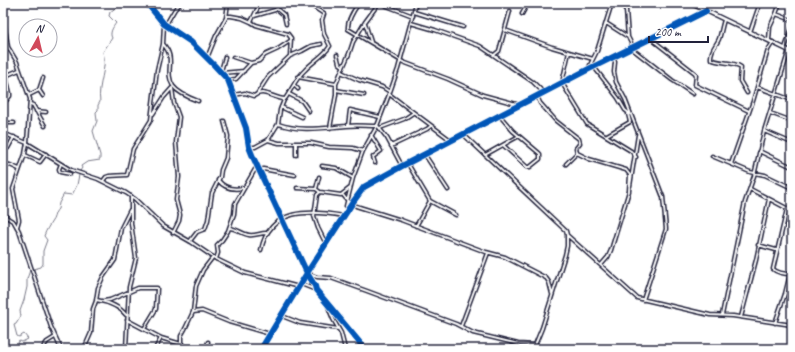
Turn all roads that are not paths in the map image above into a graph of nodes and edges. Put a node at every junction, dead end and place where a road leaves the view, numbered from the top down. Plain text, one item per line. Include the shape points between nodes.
1 (147, 3) edge
2 (181, 3) edge
3 (228, 3) edge
4 (260, 3) edge
5 (283, 3) edge
6 (359, 3) edge
7 (379, 3) edge
8 (416, 3) edge
9 (528, 3) edge
10 (612, 3) edge
11 (620, 3) edge
12 (691, 3) edge
13 (760, 3) edge
14 (780, 3) edge
15 (312, 6) dead end
16 (386, 6) junction
17 (375, 8) junction
18 (278, 9) junction
19 (510, 11) dead end
20 (706, 11) junction
21 (414, 12) junction
22 (522, 14) dead end
23 (776, 14) junction
24 (3, 16) edge
25 (227, 16) junction
26 (254, 16) junction
27 (413, 16) junction
28 (724, 20) junction
29 (792, 20) edge
30 (251, 22) junction
31 (365, 22) junction
32 (411, 23) junction
33 (606, 23) junction
34 (286, 24) dead end
35 (164, 25) junction
36 (463, 27) dead end
37 (792, 28) edge
38 (505, 30) junction
39 (750, 32) junction
40 (357, 35) junction
41 (628, 37) junction
42 (650, 38) junction
43 (768, 40) junction
44 (290, 41) junction
45 (371, 42) junction
46 (773, 42) junction
47 (163, 44) junction
48 (321, 44) dead end
49 (8, 47) junction
50 (632, 47) junction
51 (3, 48) edge
52 (785, 48) junction
53 (790, 51) edge
54 (568, 52) junction
55 (337, 55) dead end
56 (494, 55) junction
57 (290, 56) junction
58 (225, 57) dead end
59 (233, 57) dead end
60 (613, 57) junction
61 (207, 58) junction
62 (593, 59) junction
63 (400, 60) junction
64 (251, 63) junction
65 (6, 64) dead end
66 (343, 66) junction
67 (594, 67) junction
68 (19, 70) junction
69 (587, 70) junction
70 (244, 71) junction
71 (221, 72) junction
72 (341, 72) junction
73 (7, 76) junction
74 (3, 77) edge
75 (298, 77) junction
76 (43, 78) dead end
77 (228, 80) junction
78 (562, 83) junction
79 (336, 84) junction
80 (294, 85) junction
81 (173, 87) junction
82 (758, 87) junction
83 (298, 89) dead end
84 (39, 90) junction
85 (336, 90) junction
86 (389, 93) junction
87 (544, 93) junction
88 (747, 93) dead end
89 (257, 94) junction
90 (289, 94) junction
91 (693, 94) dead end
92 (775, 94) junction
93 (29, 95) junction
94 (234, 95) junction
95 (364, 95) dead end
96 (43, 96) dead end
97 (537, 96) junction
98 (284, 100) junction
99 (792, 100) edge
100 (198, 101) dead end
101 (3, 104) edge
102 (30, 104) junction
103 (521, 105) junction
104 (281, 107) junction
105 (36, 111) junction
106 (309, 111) dead end
107 (750, 111) junction
108 (46, 112) dead end
109 (413, 113) junction
110 (628, 113) junction
111 (770, 113) junction
112 (631, 115) junction
113 (152, 116) junction
114 (500, 116) junction
115 (302, 117) dead end
116 (380, 117) junction
117 (224, 120) dead end
118 (792, 121) edge
119 (3, 123) edge
120 (14, 123) dead end
121 (278, 124) junction
122 (377, 125) junction
123 (45, 126) dead end
124 (348, 126) junction
125 (431, 126) junction
126 (330, 128) junction
127 (380, 128) junction
128 (764, 131) junction
129 (3, 133) edge
130 (639, 134) junction
131 (371, 135) junction
132 (464, 135) junction
133 (519, 136) junction
134 (607, 136) junction
135 (14, 137) junction
136 (268, 140) junction
137 (452, 141) junction
138 (27, 143) junction
139 (296, 143) junction
140 (792, 143) edge
141 (503, 145) junction
142 (391, 146) junction
143 (249, 147) junction
144 (8, 148) dead end
145 (363, 151) junction
146 (759, 151) junction
147 (577, 153) junction
148 (46, 154) junction
149 (25, 155) junction
150 (296, 155) dead end
151 (425, 155) junction
152 (485, 155) junction
153 (712, 156) dead end
154 (636, 157) junction
155 (375, 163) dead end
156 (3, 164) edge
157 (61, 164) junction
158 (408, 164) junction
159 (566, 164) dead end
160 (731, 164) junction
161 (257, 166) junction
162 (322, 166) dead end
163 (402, 166) junction
164 (792, 167) edge
165 (19, 169) junction
166 (260, 171) junction
167 (754, 173) junction
168 (70, 174) dead end
169 (294, 175) dead end
170 (319, 177) dead end
171 (353, 178) junction
172 (218, 180) junction
173 (103, 181) junction
174 (350, 187) junction
175 (244, 188) junction
176 (297, 188) dead end
177 (792, 188) edge
178 (316, 189) junction
179 (750, 189) junction
180 (448, 190) dead end
181 (629, 191) junction
182 (320, 192) junction
183 (343, 195) junction
184 (131, 196) junction
185 (768, 199) junction
186 (347, 200) junction
187 (430, 200) junction
188 (353, 202) junction
189 (351, 205) junction
190 (787, 209) junction
191 (130, 210) junction
192 (792, 211) edge
193 (315, 212) junction
194 (347, 212) junction
195 (3, 215) edge
196 (456, 215) dead end
197 (6, 216) junction
198 (344, 216) junction
199 (282, 218) junction
200 (3, 222) edge
201 (416, 226) junction
202 (17, 227) junction
203 (228, 228) junction
204 (173, 232) junction
205 (266, 233) junction
206 (567, 234) junction
207 (190, 241) junction
208 (326, 244) junction
209 (758, 245) junction
210 (261, 250) dead end
211 (777, 250) junction
212 (488, 253) junction
213 (213, 257) junction
214 (216, 259) junction
215 (601, 265) junction
216 (308, 273) junction
217 (791, 274) edge
218 (301, 284) junction
219 (299, 287) junction
220 (316, 290) junction
221 (129, 293) junction
222 (552, 294) junction
223 (96, 300) junction
224 (643, 300) junction
225 (104, 301) junction
226 (327, 304) junction
227 (193, 312) junction
228 (722, 315) junction
229 (127, 316) junction
230 (282, 316) junction
231 (741, 317) junction
232 (126, 320) junction
233 (775, 323) junction
234 (792, 325) edge
235 (462, 326) junction
236 (144, 329) junction
237 (338, 329) junction
238 (270, 335) junction
239 (55, 337) junction
240 (161, 338) junction
241 (208, 342) dead end
242 (182, 344) junction
243 (42, 349) edge
244 (62, 349) edge
245 (84, 349) edge
246 (126, 349) edge
247 (154, 349) edge
248 (185, 349) edge
249 (206, 349) edge
250 (261, 349) edge
251 (345, 349) edge
252 (365, 349) edge

1 - 35 street
2 - 35 street
3 - 25 street
4 - 26 street
5 - 18 street
6 - 40 street via 347,26
7 - 16 street
7 - 17 street
8 - 21 street
9 - 22 street
10 - 33 street
11 - 41 street via 626,10
12 - 20 main road
13 - 39 street
14 - 23 street
15 - 75 street via 324,14 324,34 330,46
16 - 17 street
16 - 27 street
17 - 31 street
18 - 26 street
18 - 34 street via 284,15
19 - 38 street
20 - 28 main road
20 - 42 street
21 - 27 street
21 - 36 street
23 - 29 street
23 - 43 street
24 - 49 street
25 - 30 street
25 - 61 street
26 - 30 street
27 - 32 street
28 - 39 main road
28 - 88 street via 718,40 712,48 711,59 741,66 740,81
30 - 44 street via 286,33 290,36
31 - 40 street
31 - 45 street
32 - 56 street via 480,46
32 - 63 street
33 - 41 street
33 - 62 street
35 - 47 street
35 - 61 street via 191,42
37 - 52 street
38 - 54 street
38 - 56 street via 499,51
39 - 43 main road
40 - 45 street
40 - 66 street
41 - 50 street
42 - 50 street
42 - 107 street via 695,73 695,85
43 - 46 main road
44 - 57 street
44 - 64 street via 259,61
45 - 63 street
46 - 52 main road
46 - 82 street via 768,50
47 - 81 street via 170,53 170,76
47 - 113 street via 157,70
48 - 57 street
49 - 51 street
49 - 68 street
50 - 60 street
50 - 91 street
52 - 53 main road
53 - 92 street
54 - 62 street
54 - 78 street
55 - 66 street via 339,63
56 - 87 street via 533,82
57 - 89 street via 268,78
58 - 71 street
59 - 64 street
60 - 67 street
60 - 112 street via 615,77
61 - 71 street
62 - 69 street
63 - 86 street
63 - 103 street via 455,81 483,95
64 - 70 street
65 - 73 street
66 - 72 street
67 - 69 street
67 - 110 street
68 - 73 street
68 - 93 street
69 - 78 street
70 - 71 street
70 - 77 street via 236,80
71 - 77 street
72 - 79 street
72 - 86 street via 382,87
73 - 74 street
73 - 101 street via 10,96
75 - 79 street
75 - 80 street
76 - 84 street
77 - 94 street
78 - 87 street
78 - 134 street via 587,124
79 - 85 street
80 - 83 street
80 - 90 street
81 - 100 street
81 - 113 street
81 - 204 street via 178,117 176,142 179,177 176,200 180,215
82 - 92 street
82 - 107 street
84 - 93 street
84 - 96 street
85 - 95 street
85 - 126 street
86 - 109 street
86 - 116 street
87 - 97 street
89 - 94 street
89 - 98 street via 264,93
90 - 98 street
90 - 106 street via 302,101
92 - 99 street
92 - 111 street
93 - 102 street
94 - 143 street via 246,128
97 - 103 street
97 - 147 street via 556,121 579,139
98 - 104 street
102 - 105 street
102 - 138 street
103 - 114 street
104 - 115 street
104 - 121 street
105 - 108 street
105 - 123 street
107 - 160 street
109 - 125 street
109 - 127 street
110 - 112 street
110 - 134 street via 630,122
111 - 118 street
111 - 128 street
112 - 130 street
113 - 173 street via 138,139 127,175 109,176
114 - 132 street
114 - 133 street
116 - 122 street
116 - 124 street via 350,110
117 - 172 street via 228,132 226,158
119 - 120 street
121 - 126 street via 303,129
121 - 136 street
122 - 124 street
122 - 127 street
122 - 131 street
124 - 126 street
125 - 137 street
125 - 142 street
127 - 142 street
128 - 140 street
128 - 146 street
129 - 135 street
130 - 154 street
130 - 224 street via 662,193 666,226
131 - 145 street
131 - 155 street via 381,151 373,157
132 - 137 street
132 - 152 street
133 - 141 street
133 - 141 street via 540,154 540,159 530,167
134 - 154 street
135 - 138 street
135 - 144 street
136 - 139 street
136 - 143 street via 258,146
137 - 151 street
138 - 148 street
138 - 149 street
139 - 145 street
139 - 150 street
141 - 152 street
142 - 163 street
143 - 161 street
145 - 171 street
146 - 164 street
146 - 167 street
147 - 159 street
147 - 181 street via 589,160 626,170 630,175
148 - 149 street via 40,162
148 - 157 street
149 - 165 street
151 - 158 street
151 - 180 street
152 - 206 street
153 - 160 street
154 - 181 street
156 - 165 street
157 - 168 street via 60,172
157 - 173 street
158 - 163 street
158 - 187 street
160 - 167 street
161 - 166 street
161 - 175 street
162 - 171 street via 336,168
163 - 188 street via 364,187
165 - 202 street via 13,189 19,220
166 - 169 street via 263,169
166 - 199 street
167 - 177 street
167 - 179 street
170 - 178 street
171 - 174 street
172 - 175 street via 229,188
172 - 207 street via 212,193 205,229 197,232
173 - 184 street
174 - 183 street
174 - 186 street
175 - 203 street via 235,204
176 - 178 street
178 - 182 street
179 - 185 street
179 - 228 street
181 - 215 street via 608,258
182 - 183 street
182 - 193 street via 317,195
183 - 186 street
184 - 191 street
184 - 204 street
185 - 190 street
185 - 209 street
186 - 189 street
186 - 194 street
187 - 196 street
187 - 201 street
188 - 189 street
188 - 201 street via 356,206
189 - 194 street
190 - 192 street
190 - 211 street
191 - 221 street via 136,258
191 - 223 street via 121,228 115,260 103,277 96,293
193 - 198 street
193 - 199 street
193 - 208 street via 316,225
194 - 198 street
195 - 197 street
197 - 200 street
197 - 202 street
198 - 208 street
199 - 205 street
199 - 216 street
201 - 212 street
202 - 239 street
203 - 205 street via 251,236
203 - 214 street via 217,245
204 - 207 street
205 - 210 street
206 - 215 street
206 - 222 street via 567,249
207 - 213 street
208 - 216 street
209 - 211 street
209 - 231 street
211 - 217 street via 772,269
212 - 222 street via 505,256 546,278
212 - 235 street
213 - 214 street
213 - 227 street via 203,270 196,286
214 - 219 street via 244,273
215 - 224 street via 637,298
216 - 218 street
216 - 220 street
216 - 235 street via 331,278
217 - 233 street
218 - 219 street
218 - 220 street
219 - 230 street
220 - 226 street
221 - 225 street
221 - 229 street
221 - 236 street via 138,288 157,288 156,309
222 - 235 street via 535,345 518,344 473,332
223 - 225 street
223 - 245 street via 91,334
224 - 228 street via 710,315
225 - 229 street via 118,307
226 - 237 street
226 - 252 street
227 - 238 street via 202,311
227 - 242 street via 181,336
228 - 231 street
229 - 232 street
230 - 237 street via 300,323
230 - 238 street
231 - 233 street
232 - 236 street
232 - 246 street
233 - 234 street
236 - 240 street
237 - 251 street
238 - 250 street
239 - 243 street
239 - 244 street
240 - 242 street
240 - 247 street
241 - 249 street
242 - 248 street

